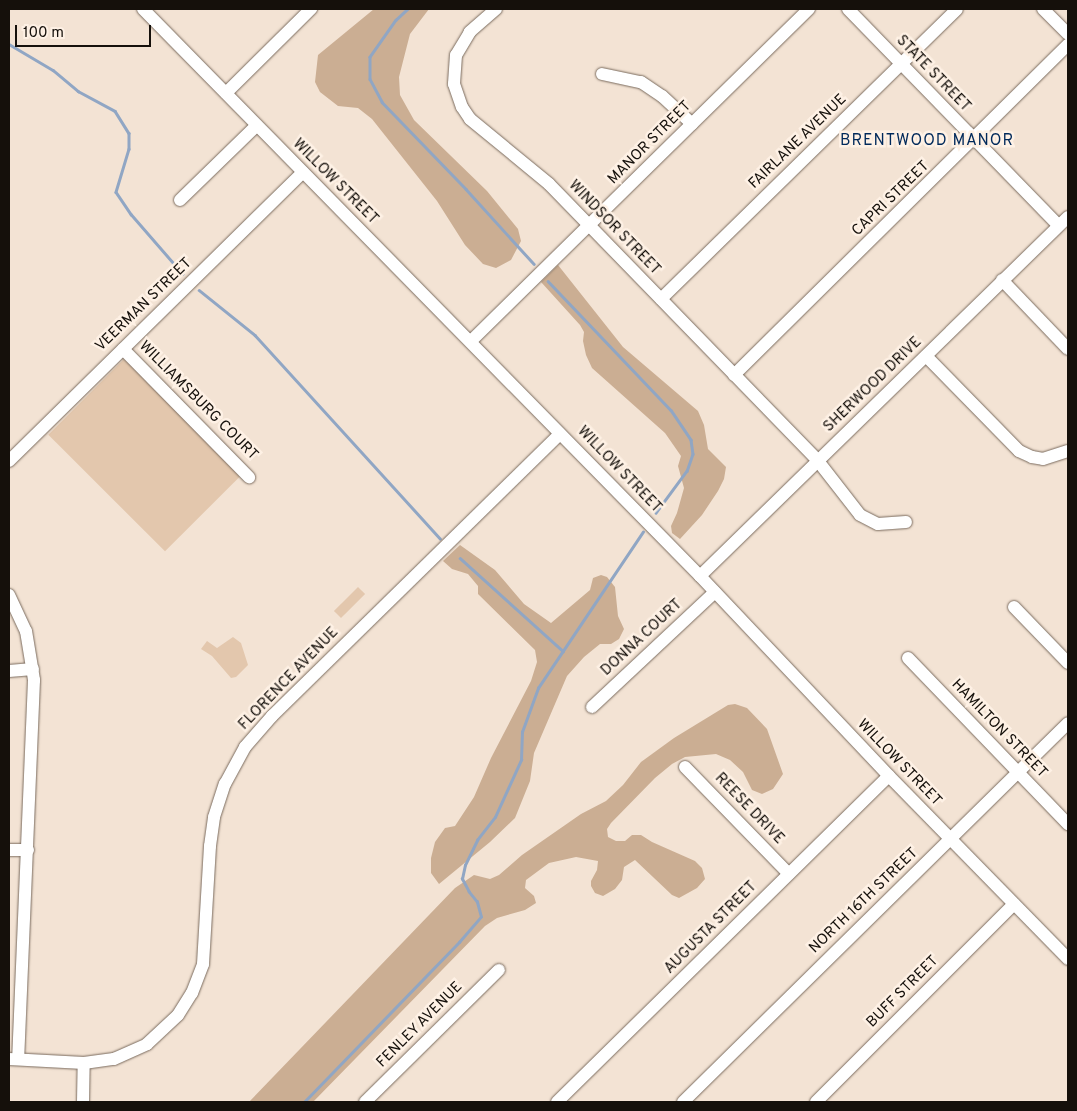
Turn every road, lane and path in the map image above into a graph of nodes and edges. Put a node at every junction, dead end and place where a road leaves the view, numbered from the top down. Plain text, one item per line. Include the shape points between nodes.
1 (311, 9) edge
2 (496, 9) edge
3 (809, 9) edge
4 (848, 9) edge
5 (957, 9) edge
6 (1044, 9) edge
7 (146, 10) edge
8 (1068, 34) edge
9 (1068, 45) edge
10 (901, 64) junction
11 (602, 74) dead end
12 (226, 93) junction
13 (692, 124) junction
14 (257, 125) junction
15 (974, 140) junction
16 (303, 172) junction
17 (180, 200) dead end
18 (1063, 221) edge
19 (589, 226) junction
20 (1002, 280) junction
21 (662, 299) junction
22 (471, 341) junction
23 (123, 349) junction
24 (1068, 349) edge
25 (926, 356) junction
26 (734, 375) junction
27 (560, 434) junction
28 (1068, 451) edge
29 (9, 461) edge
30 (818, 461) junction
31 (249, 477) dead end
32 (906, 522) dead end
33 (700, 576) junction
34 (715, 592) junction
35 (9, 595) edge
36 (1014, 607) dead end
37 (908, 658) dead end
38 (1068, 663) edge
39 (33, 669) junction
40 (9, 671) edge
41 (592, 707) dead end
42 (1068, 723) edge
43 (685, 767) dead end
44 (1018, 772) junction
45 (889, 776) junction
46 (1068, 824) edge
47 (951, 839) junction
48 (9, 850) edge
49 (28, 850) junction
50 (789, 874) junction
51 (1014, 904) junction
52 (1068, 959) edge
53 (499, 970) dead end
54 (14, 1059) edge
55 (84, 1063) junction
56 (83, 1102) edge
57 (365, 1102) edge
58 (557, 1102) edge
59 (684, 1102) edge
60 (816, 1102) edge

1 - 12 street
2 - 19 street, WINDSOR STREET via 470,32 456,55 453,78 458,100 474,123 533,170
3 - 13 street, MANOR STREET
4 - 10 street, STATE STREET
5 - 10 street, FAIRLANE AVENUE
6 - 8 street
7 - 12 street, WILLOW STREET
9 - 15 street, CAPRI STREET
10 - 15 street, STATE STREET
10 - 21 street, FAIRLANE AVENUE
11 - 13 street via 641,82 662,96
12 - 14 street, WILLOW STREET
13 - 19 street, MANOR STREET
14 - 16 street, WILLOW STREET
14 - 17 street
15 - 18 street, STATE STREET
15 - 26 street, CAPRI STREET
16 - 22 street, WILLOW STREET
16 - 23 street, VEERMAN STREET
18 - 20 street, SHERWOOD DRIVE
19 - 21 street, WINDSOR STREET
19 - 22 street, MANOR STREET
20 - 24 street
20 - 25 street, SHERWOOD DRIVE
21 - 26 street, WINDSOR STREET
22 - 27 street, WILLOW STREET
23 - 29 street, VEERMAN STREET
23 - 31 street, WILLIAMSBURG COURT
25 - 28 street via 1019,451 1043,459
25 - 30 street, SHERWOOD DRIVE
26 - 30 street, WINDSOR STREET
27 - 33 street, WILLOW STREET
27 - 55 street, FLORENCE AVENUE via 272,716 245,747 225,784 214,817 205,951 192,993 178,1015 148,1044 114,1059
30 - 32 street, WINDSOR STREET via 864,518 878,524
30 - 33 street, SHERWOOD DRIVE
33 - 34 street, WILLOW STREET
34 - 41 street, DONNA COURT
34 - 45 street, WILLOW STREET
35 - 39 street via 26,631
36 - 38 street
37 - 44 street, HAMILTON STREET
39 - 40 street
39 - 49 street
42 - 44 street, NORTH 16TH STREET
43 - 50 street, REESE DRIVE
44 - 46 street, HAMILTON STREET
44 - 47 street, NORTH 16TH STREET
45 - 47 street, WILLOW STREET
45 - 50 street, AUGUSTA STREET
47 - 51 street, WILLOW STREET
47 - 59 street, NORTH 16TH STREET
48 - 49 street
49 - 54 street
50 - 58 street, AUGUSTA STREET
51 - 52 street, WILLOW STREET
51 - 60 street, BUFF STREET
53 - 57 street, FENLEY AVENUE
54 - 55 street, FLORENCE AVENUE
55 - 56 street

